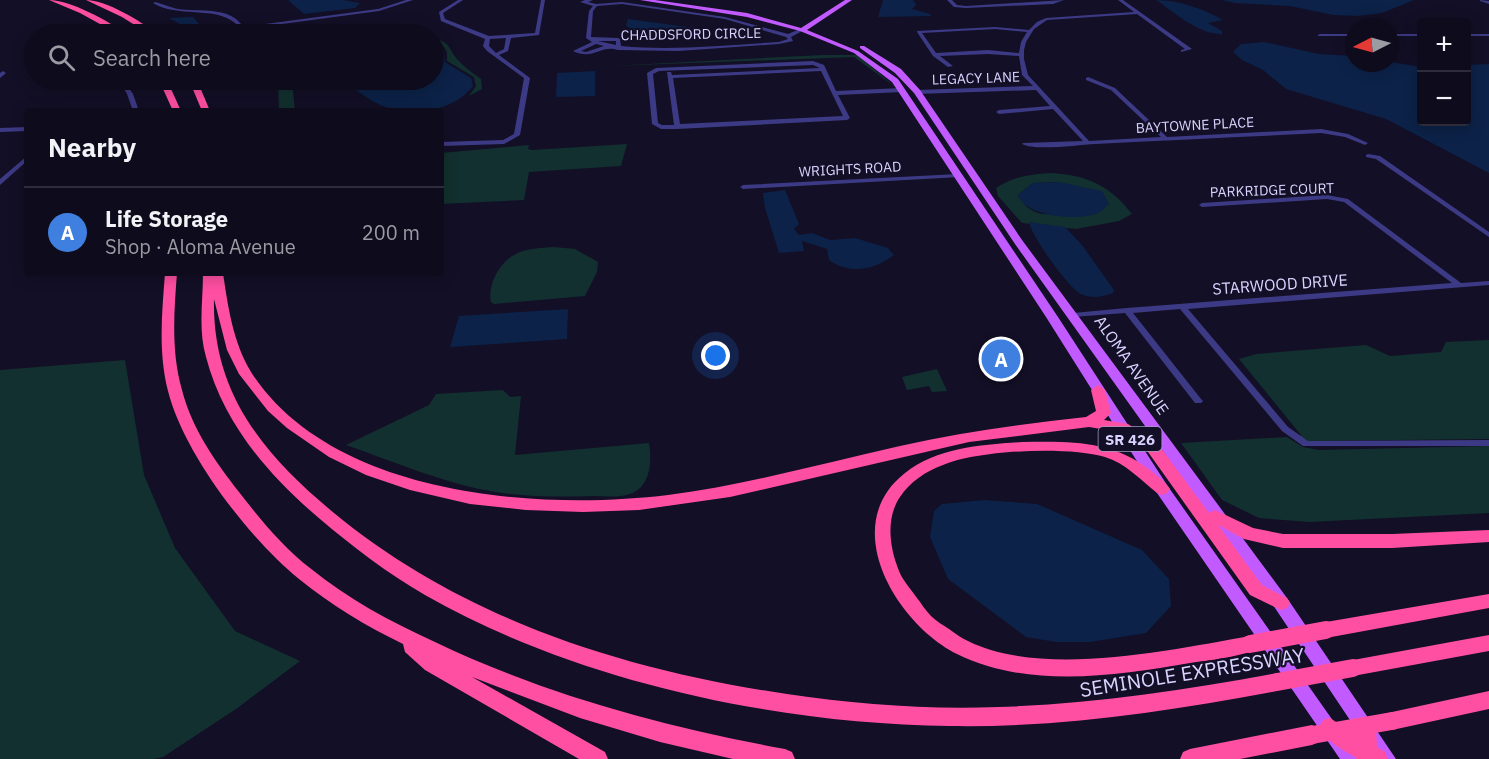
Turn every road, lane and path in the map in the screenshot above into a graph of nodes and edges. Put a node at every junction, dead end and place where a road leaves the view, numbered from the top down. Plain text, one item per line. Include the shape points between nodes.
1 (52, 0) edge
2 (89, 0) edge
3 (461, 0) edge
4 (543, 0) edge
5 (591, 0) edge
6 (604, 0) edge
7 (645, 0) edge
8 (659, 0) edge
9 (676, 0) edge
10 (849, 0) edge
11 (950, 0) edge
12 (1006, 0) edge
13 (1062, 0) edge
14 (1120, 0) edge
15 (1482, 0) edge
16 (414, 1) edge
17 (611, 2) junction
18 (155, 3) dead end
19 (1489, 3) edge
20 (596, 5) junction
21 (1011, 5) junction
22 (215, 6) dead end
23 (230, 10) dead end
24 (1138, 14) junction
25 (327, 22) joint
26 (104, 24) edge
27 (137, 24) edge
28 (239, 24) edge
29 (291, 24) edge
30 (809, 27) junction
31 (1028, 31) junction
32 (1320, 35) dead end
33 (1345, 35) edge
34 (1399, 35) edge
35 (1417, 35) edge
36 (1471, 35) edge
37 (1489, 35) edge
38 (788, 36) junction
39 (488, 38) junction
40 (509, 38) junction
41 (592, 42) junction
42 (607, 47) junction
43 (618, 48) junction
44 (1183, 51) dead end
45 (497, 54) junction
46 (935, 55) junction
47 (1022, 55) junction
48 (950, 66) dead end
49 (669, 69) junction
50 (823, 69) junction
51 (670, 77) junction
52 (1088, 79) dead end
53 (895, 81) junction
54 (1034, 85) junction
55 (915, 89) junction
56 (128, 90) edge
57 (168, 90) edge
58 (197, 90) edge
59 (903, 90) junction
60 (834, 93) junction
61 (673, 96) junction
62 (653, 97) junction
63 (924, 102) junction
64 (1054, 107) junction
65 (135, 108) edge
66 (176, 108) edge
67 (205, 108) edge
68 (999, 112) dead end
69 (677, 127) junction
70 (24, 129) edge
71 (0, 130) edge
72 (1166, 138) junction
73 (1088, 143) junction
74 (1365, 143) dead end
75 (444, 144) edge
76 (1025, 144) dead end
77 (1368, 156) dead end
78 (24, 161) edge
79 (958, 176) junction
80 (0, 183) edge
81 (743, 187) dead end
82 (981, 187) junction
83 (1202, 205) dead end
84 (1489, 235) edge
85 (1000, 240) junction
86 (171, 276) edge
87 (209, 276) edge
88 (217, 276) edge
89 (1489, 283) edge
90 (1459, 285) junction
91 (1182, 306) junction
92 (1127, 310) junction
93 (1073, 315) junction
94 (1098, 390) junction
95 (1198, 401) dead end
96 (1089, 422) junction
97 (1123, 428) junction
98 (1489, 442) edge
99 (1162, 489) junction
100 (1215, 516) junction
101 (1489, 536) edge
102 (1489, 601) edge
103 (1281, 603) junction
104 (401, 637) junction
105 (1489, 643) edge
106 (1489, 700) edge
107 (1366, 729) joint
108 (1320, 731) junction
109 (1370, 758) edge
110 (598, 759) edge
111 (785, 759) edge
112 (1190, 759) edge

1 - 26 highway
2 - 27 highway
3 - 39 street via 441,13 443,20
4 - 40 street via 537,34
5 - 20 street via 582,2
6 - 17 street, CHADDSFORD CIRCLE
7 - 8 main road
7 - 30 main road, SR 426
9 - 30 main road, SR 426 via 758,12
10 - 30 main road via 836,13
11 - 21 street via 956,6 966,7
12 - 21 street
13 - 21 street
14 - 24 street
15 - 19 street
16 - 25 street
17 - 20 street, CHADDSFORD CIRCLE
17 - 38 street, CHADDSFORD CIRCLE via 725,18
18 - 22 street
20 - 41 street via 590,14 588,36
23 - 28 street
24 - 31 street via 1056,17 1040,21
24 - 44 street via 1180,40 1189,49
25 - 29 street
30 - 38 street, CHADDSFORD CIRCLE
30 - 53 main road, SR 426 via 856,52
30 - 55 main road, ALOMA AVENUE / SR 426 via 875,54
31 - 46 street via 989,28 919,32
31 - 47 street
32 - 33 street
34 - 35 street
36 - 37 street
38 - 43 street, CHADDSFORD CIRCLE via 791,40 779,43
39 - 40 street
39 - 45 street via 487,48
40 - 45 street via 506,50
41 - 42 street, CHADDSFORD CIRCLE
41 - 42 street via 576,51 586,54
41 - 43 street via 618,39
42 - 43 street, CHADDSFORD CIRCLE
45 - 75 street via 526,78 517,135 504,142
46 - 47 street
46 - 48 street
47 - 54 street via 1021,65
49 - 50 street via 813,63
49 - 51 street
49 - 62 street via 650,73
50 - 51 street
50 - 60 street
51 - 61 street
52 - 72 street via 1113,89
53 - 55 main road
53 - 59 main road, SR 426
54 - 55 street, LEGACY LANE
54 - 64 street
55 - 63 main road, ALOMA AVENUE / SR 426
56 - 65 street
57 - 66 highway
58 - 67 highway
59 - 60 street
59 - 63 main road
59 - 79 main road, SR 426
60 - 69 street via 847,118
61 - 62 street
61 - 69 street
62 - 69 street via 655,123
63 - 82 main road, ALOMA AVENUE / SR 426
64 - 68 street
64 - 73 street
70 - 71 street
72 - 73 street, BAYTOWNE PLACE
72 - 74 street, BAYTOWNE PLACE via 1322,131
73 - 76 street, BAYTOWNE PLACE
77 - 84 street via 1378,158
78 - 80 street
79 - 81 street, WRIGHTS ROAD
79 - 82 main road
79 - 85 main road, SR 426
82 - 93 main road, ALOMA AVENUE / SR 426
83 - 90 street, PARKRIDGE COURT via 1327,197 1346,200
85 - 93 main road via 1011,247 1054,305
85 - 94 main road, SR 426
86 - 104 highway via 169,359 180,408 200,449 221,481 302,572
87 - 105 highway, SEMINOLE EXPRESSWAY, bridge via 212,357 226,392 245,429 282,476 326,518 363,549 476,613 619,666 811,707 979,717 1129,708
88 - 96 highway via 225,322 238,361 260,395 292,426 338,456 396,480 454,495 531,505 624,505 696,497 968,437
89 - 90 street, STARWOOD DRIVE
90 - 91 street, STARWOOD DRIVE
91 - 92 street, STARWOOD DRIVE
91 - 98 street via 1286,429 1306,444
92 - 93 street, STARWOOD DRIVE
92 - 95 street
93 - 100 main road, ALOMA AVENUE / SR 426
94 - 96 highway via 1104,412
94 - 97 main road, SR 426
96 - 97 highway
97 - 99 main road, SR 426
97 - 103 highway via 1160,455 1256,590
99 - 102 highway, bridge via 1123,460 1093,449 1036,448 941,459 910,477 890,500 882,533 886,558 899,589 918,614 953,641 1000,661 1052,668 1089,668 1172,658
99 - 108 main road, SR 426
100 - 101 highway via 1250,534 1283,541
100 - 103 main road, ALOMA AVENUE / SR 426
103 - 107 main road, ALOMA AVENUE / SR 426
104 - 110 highway via 432,664
104 - 111 highway via 573,709 681,739
106 - 108 highway, bridge via 1392,721
107 - 109 highway
108 - 109 highway
108 - 112 highway

